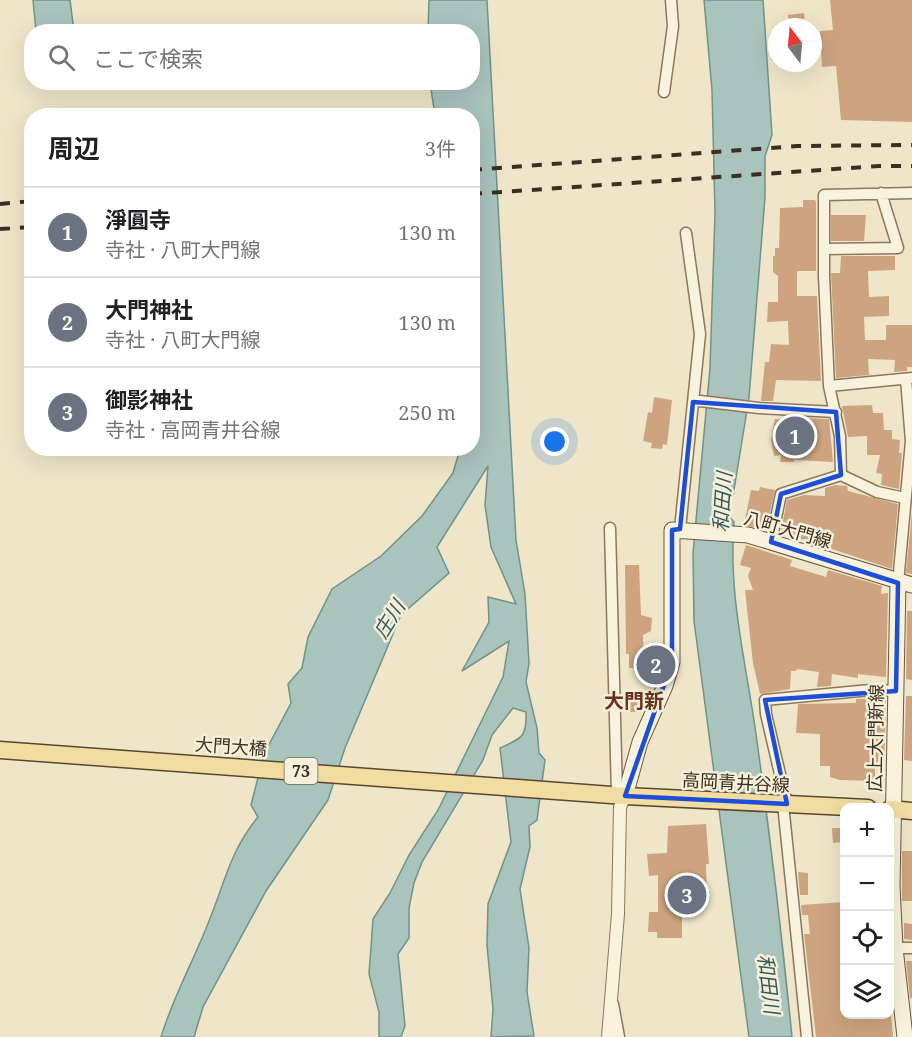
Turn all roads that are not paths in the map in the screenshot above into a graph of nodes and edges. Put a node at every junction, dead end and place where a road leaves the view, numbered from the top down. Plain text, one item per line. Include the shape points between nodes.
1 (671, 0) edge
2 (664, 92) dead end
3 (912, 193) edge
4 (880, 194) junction
5 (686, 233) dead end
6 (824, 249) junction
7 (909, 379) edge
8 (829, 386) junction
9 (696, 401) junction
10 (836, 412) junction
11 (841, 475) junction
12 (904, 498) junction
13 (610, 528) dead end
14 (680, 529) junction
15 (771, 542) junction
16 (905, 584) edge
17 (896, 691) junction
18 (0, 750) edge
19 (615, 795) junction
20 (892, 803) edge
21 (783, 804) junction
22 (840, 806) edge
23 (894, 809) edge
24 (912, 811) edge
25 (892, 857) edge
26 (895, 948) junction
27 (912, 948) edge
28 (612, 1001) junction
29 (907, 1036) edge
30 (608, 1037) edge
31 (619, 1037) edge
32 (807, 1037) edge

1 - 2 street via 673,26
3 - 4 street
4 - 6 street via 824,195
4 - 6 street via 898,248
5 - 9 street via 700,334
6 - 8 street
7 - 8 street
7 - 12 street via 911,441
8 - 10 street
9 - 10 street
9 - 14 street
10 - 11 street
11 - 12 street via 877,492
11 - 15 street via 781,494
12 - 16 street
13 - 19 street
14 - 15 main road, 八町大門線 via 748,535
14 - 19 main road via 672,530 672,662 665,686
15 - 16 main road, 八町大門線
16 - 17 main road, 広上大門新線
17 - 20 main road, 広上大門新線
17 - 21 street via 765,700
18 - 19 main road, 大門大橋 / 73
19 - 21 main road, 高岡青井谷線 / 73
19 - 28 street via 620,807
21 - 22 main road, 高岡青井谷線 / 73
21 - 32 street
23 - 24 main road
25 - 26 main road, 広上大門新線
26 - 27 street
26 - 29 main road, 広上大門新線
28 - 30 street
28 - 31 street

